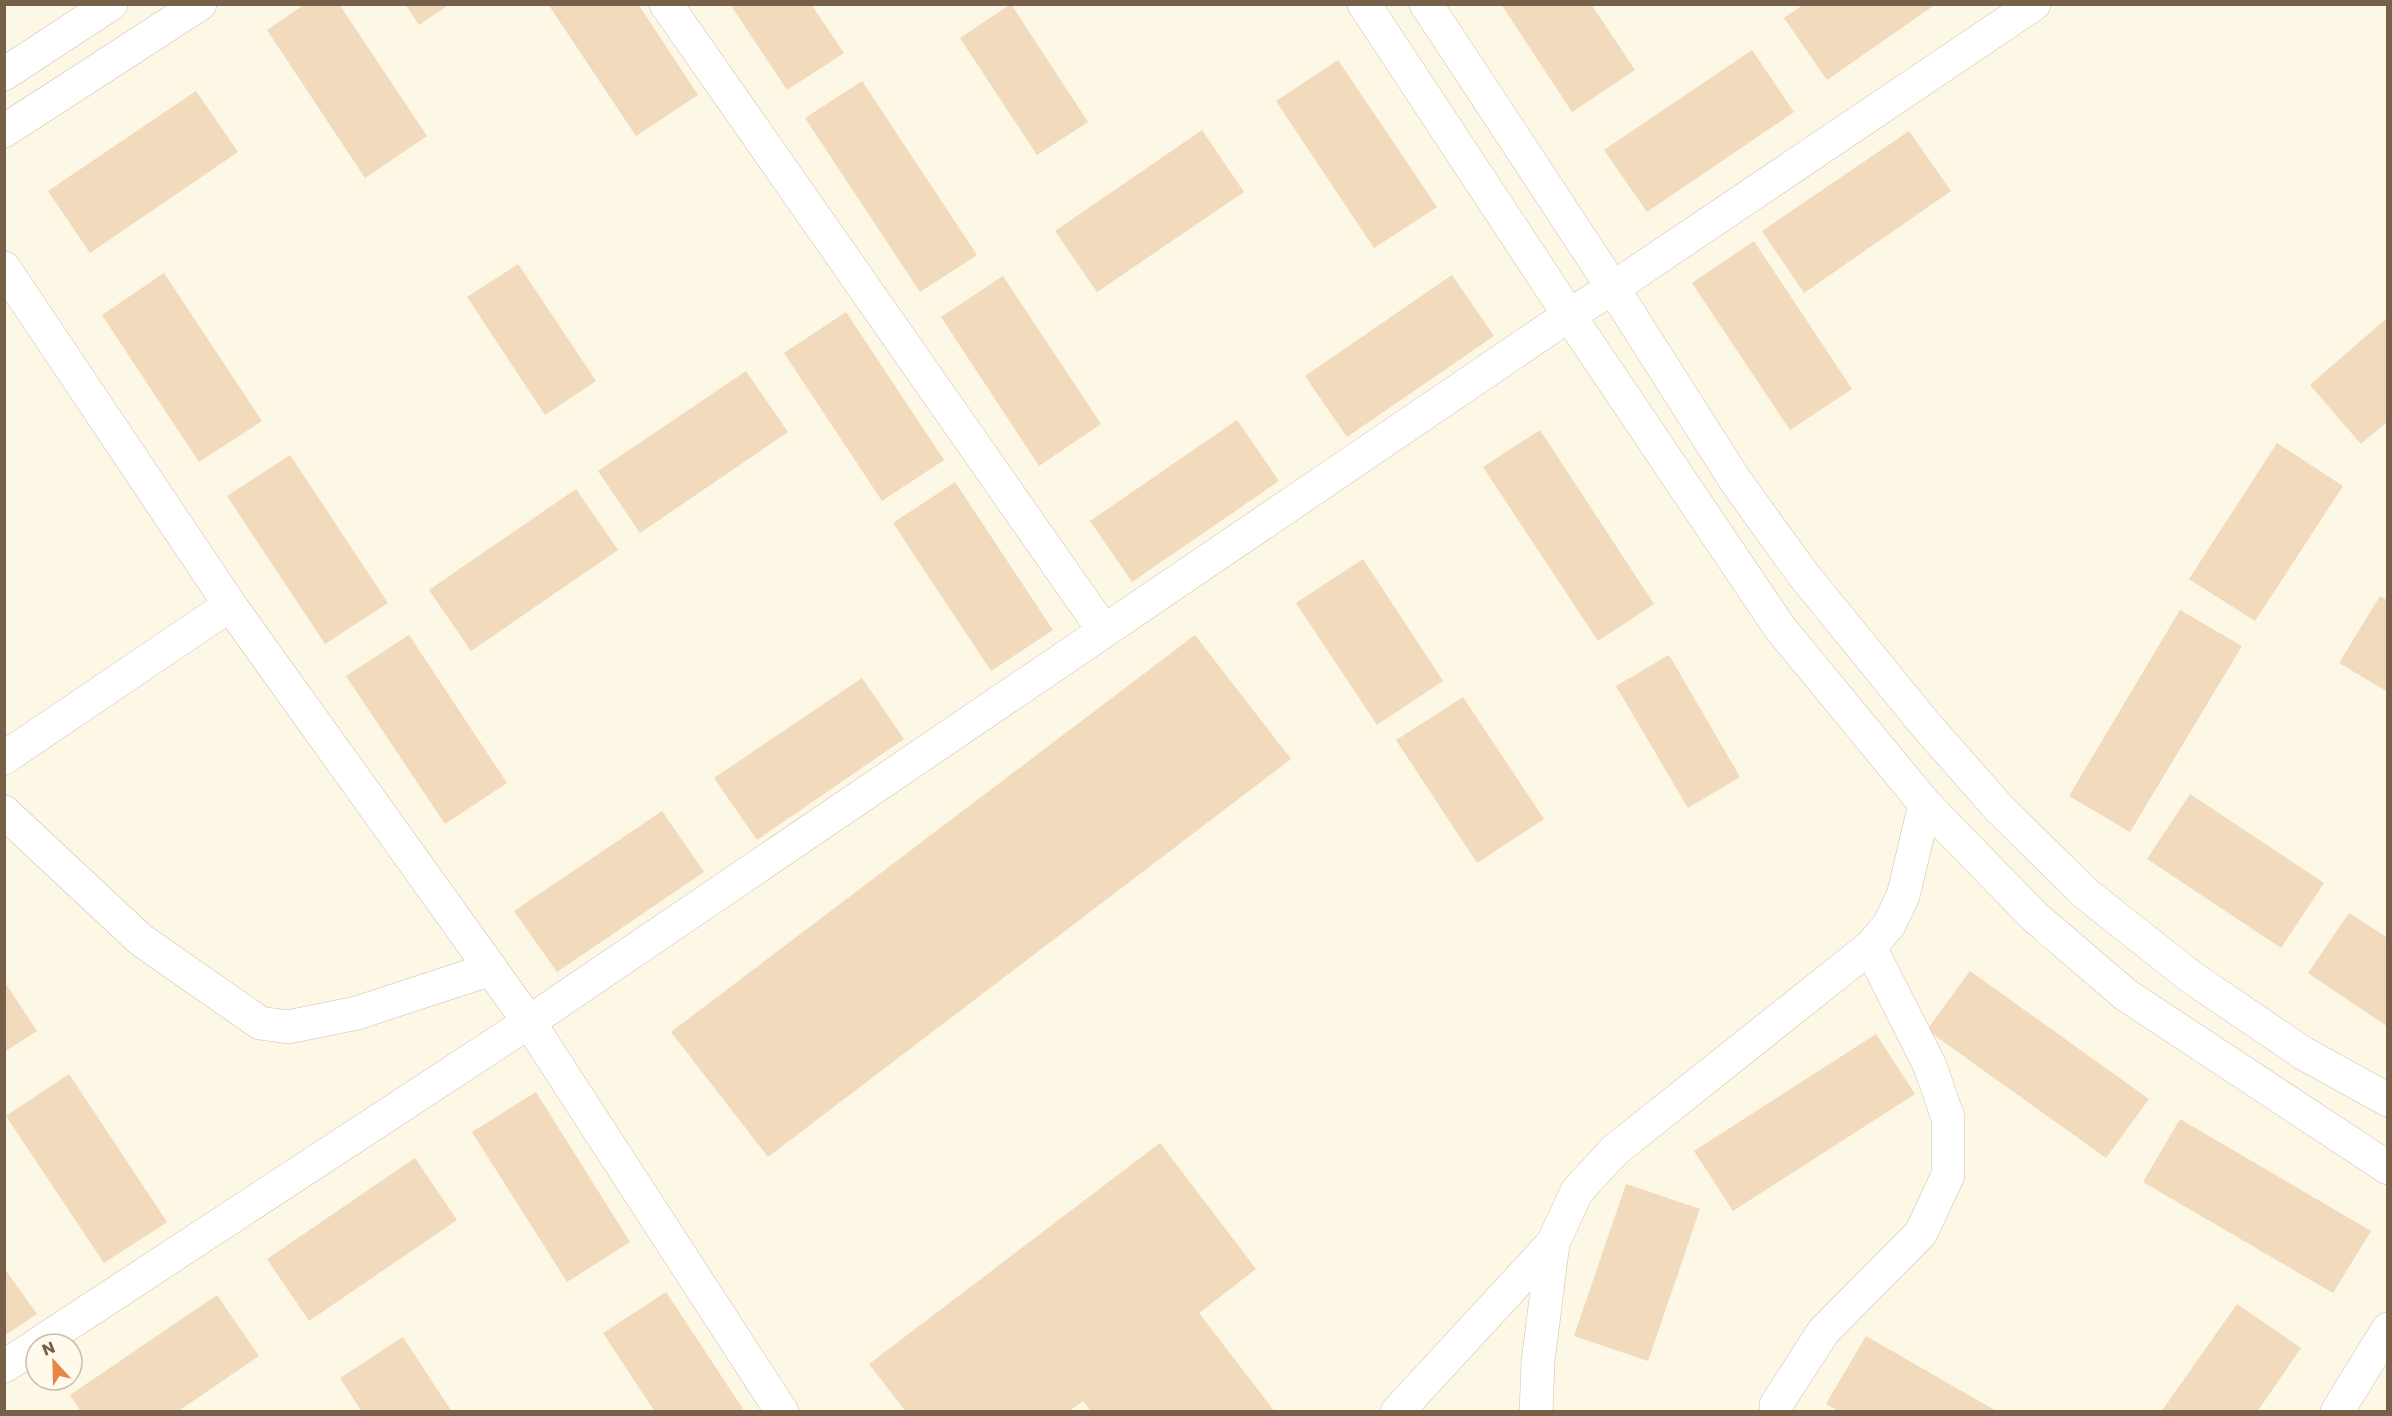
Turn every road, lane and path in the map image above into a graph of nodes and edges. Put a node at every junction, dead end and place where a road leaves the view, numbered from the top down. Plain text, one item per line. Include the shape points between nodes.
1 (111, 4) edge
2 (200, 4) edge
3 (666, 4) edge
4 (1364, 4) edge
5 (1426, 4) edge
6 (2034, 4) edge
7 (4, 74) edge
8 (4, 131) edge
9 (4, 268) edge
10 (1613, 288) junction
11 (1569, 315) junction
12 (230, 605) junction
13 (1104, 631) junction
14 (4, 758) edge
15 (1925, 804) junction
16 (4, 812) edge
17 (1870, 947) junction
18 (490, 969) junction
19 (529, 1022) junction
20 (2388, 1100) edge
21 (2388, 1168) edge
22 (1553, 1243) junction
23 (2388, 1329) edge
24 (57, 1332) edge
25 (24, 1353) edge
26 (4, 1366) edge
27 (782, 1412) edge
28 (1397, 1412) edge
29 (1536, 1412) edge
30 (1776, 1412) edge
31 (2337, 1412) edge

1 - 7 street
2 - 8 street
3 - 13 street
4 - 11 street
5 - 10 street
6 - 10 street
9 - 12 street
10 - 11 street
10 - 20 street via 1735,480 1802,573 1998,807 2085,893 2191,977 2303,1053
11 - 13 street
11 - 15 street via 1780,628
12 - 14 street
12 - 18 street
13 - 19 street
15 - 17 street via 1903,896 1889,925
15 - 21 street via 2035,916 2126,995
16 - 18 street via 141,940 260,1023 288,1027 357,1013
17 - 22 street via 1615,1150 1577,1191
17 - 30 street via 1930,1066 1948,1118 1948,1175 1921,1233 1823,1332 1776,1405
18 - 19 street
19 - 24 street
19 - 27 street
22 - 28 street
22 - 29 street
23 - 31 street
25 - 26 street

